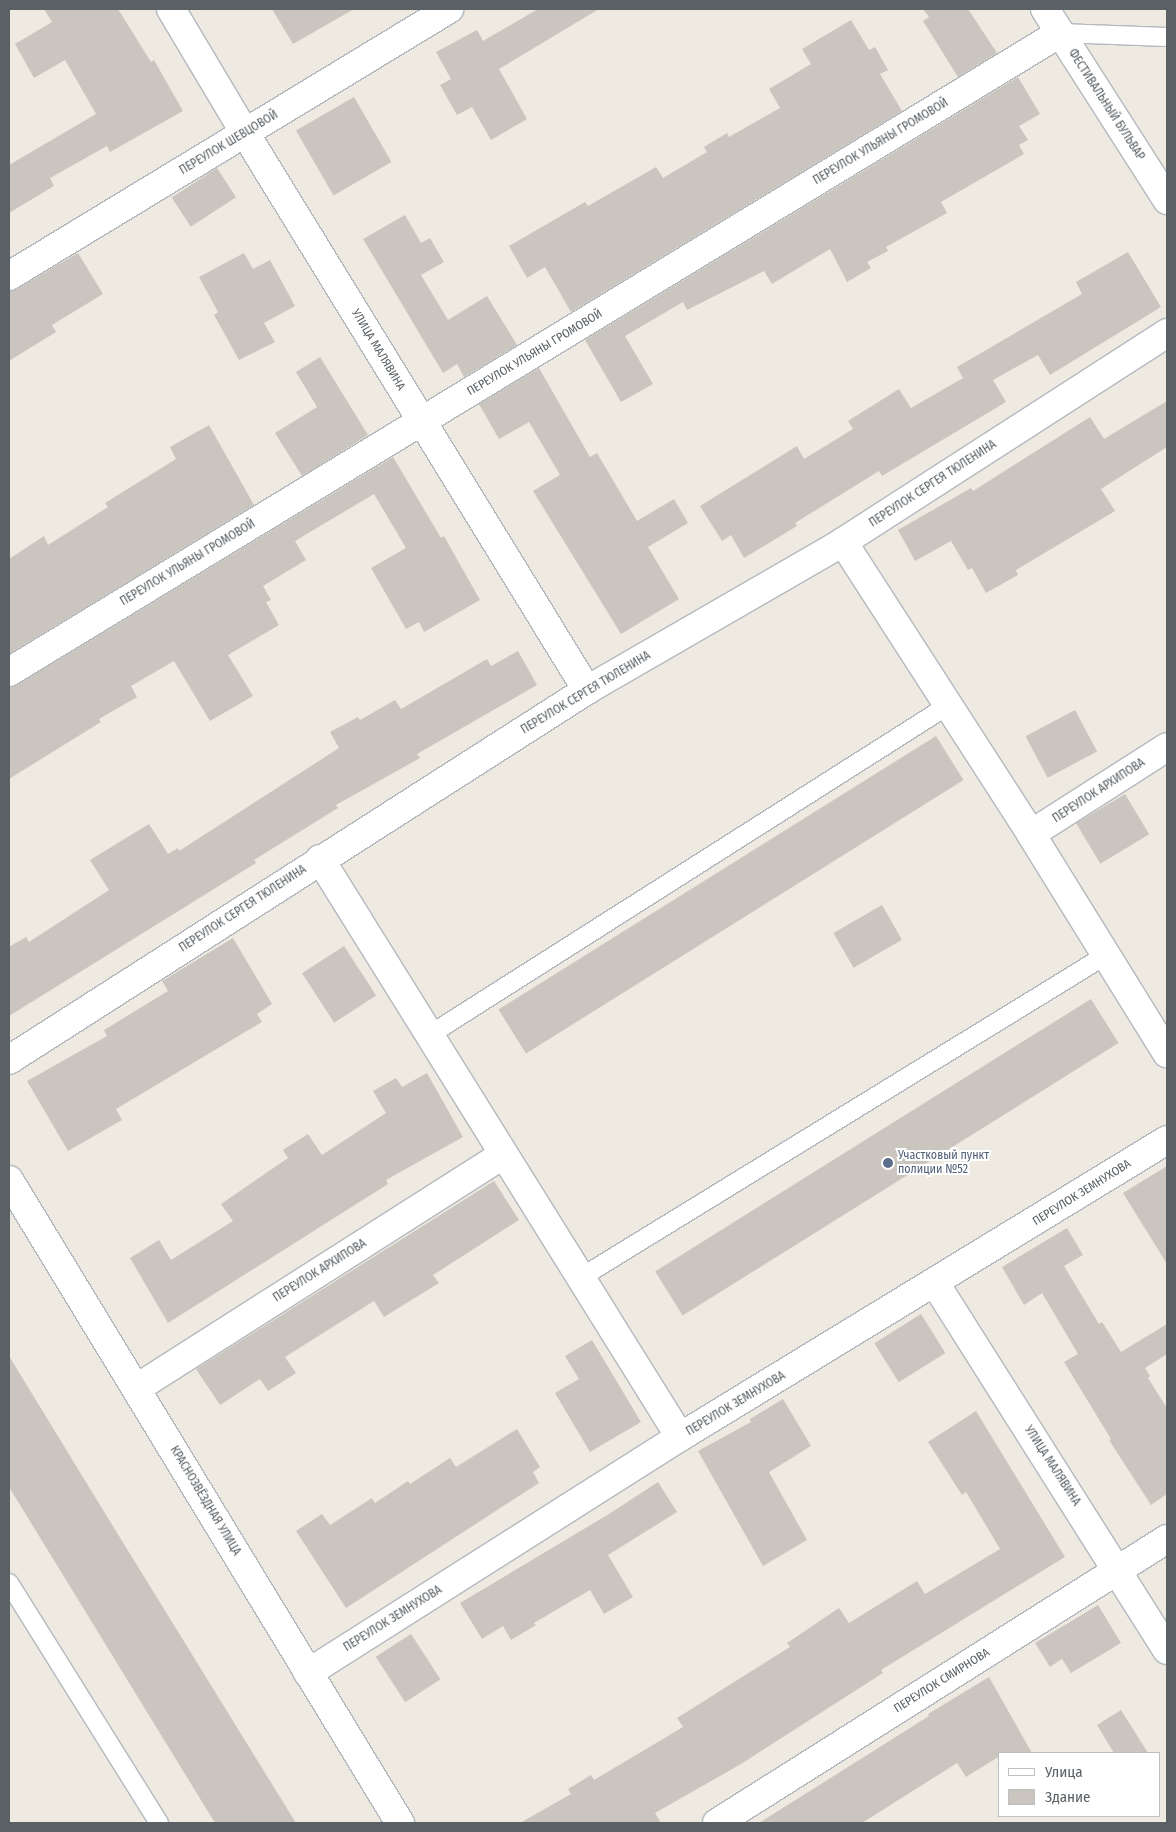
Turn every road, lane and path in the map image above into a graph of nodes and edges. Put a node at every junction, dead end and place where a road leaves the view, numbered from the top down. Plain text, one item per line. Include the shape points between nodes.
1 (171, 9) edge
2 (449, 9) edge
3 (1045, 9) edge
4 (1060, 33) junction
5 (1167, 37) edge
6 (244, 133) junction
7 (1167, 200) edge
8 (9, 276) edge
9 (1167, 333) edge
10 (421, 422) junction
11 (843, 542) junction
12 (9, 672) edge
13 (587, 690) junction
14 (947, 706) junction
15 (1167, 747) edge
16 (1031, 834) junction
17 (320, 860) junction
18 (1106, 956) junction
19 (431, 1034) junction
20 (1167, 1053) edge
21 (9, 1060) edge
22 (1167, 1140) edge
23 (503, 1155) junction
24 (9, 1180) edge
25 (580, 1278) junction
26 (935, 1284) junction
27 (137, 1388) junction
28 (680, 1437) junction
29 (1167, 1539) edge
30 (1118, 1570) junction
31 (9, 1583) edge
32 (1167, 1650) edge
33 (308, 1673) junction
34 (159, 1823) edge
35 (400, 1823) edge
36 (717, 1823) edge

1 - 6 street, УЛИЦА МАЛЯВИНА
2 - 6 street, ПЕРЕУЛОК ШЕВЦОВОЙ
3 - 4 street, ФЕСТИВАЛЬНЫЙ БУЛЬВАР
4 - 5 lane
4 - 7 street, ФЕСТИВАЛЬНЫЙ БУЛЬВАР
4 - 10 street, ПЕРЕУЛОК УЛЬЯНЫ ГРОМОВОЙ
6 - 8 street, ПЕРЕУЛОК ШЕВЦОВОЙ
6 - 10 street, УЛИЦА МАЛЯВИНА
9 - 11 street, ПЕРЕУЛОК СЕРГЕЯ ТЮЛЕНИНА
10 - 12 street, ПЕРЕУЛОК УЛЬЯНЫ ГРОМОВОЙ
10 - 13 street, УЛИЦА МАЛЯВИНА
11 - 13 street, ПЕРЕУЛОК СЕРГЕЯ ТЮЛЕНИНА
11 - 14 street
13 - 17 street, ПЕРЕУЛОК СЕРГЕЯ ТЮЛЕНИНА
14 - 16 street
14 - 19 lane
15 - 16 street, ПЕРЕУЛОК АРХИПОВА
16 - 18 street
17 - 19 street
17 - 21 street, ПЕРЕУЛОК СЕРГЕЯ ТЮЛЕНИНА
18 - 20 street
18 - 25 lane
19 - 23 street
22 - 26 street, ПЕРЕУЛОК ЗЕМНУХОВА
23 - 25 street
23 - 27 street, ПЕРЕУЛОК АРХИПОВА
24 - 27 street, КРАСНОЗВЁЗДНАЯ УЛИЦА
25 - 28 street
26 - 28 street, ПЕРЕУЛОК ЗЕМНУХОВА
26 - 30 street, УЛИЦА МАЛЯВИНА
27 - 33 street, КРАСНОЗВЁЗДНАЯ УЛИЦА
28 - 33 street, ПЕРЕУЛОК ЗЕМНУХОВА
29 - 30 street, ПЕРЕУЛОК СМИРНОВА
30 - 32 street, УЛИЦА МАЛЯВИНА
30 - 36 street, ПЕРЕУЛОК СМИРНОВА
31 - 34 lane
33 - 35 street, КРАСНОЗВЁЗДНАЯ УЛИЦА

